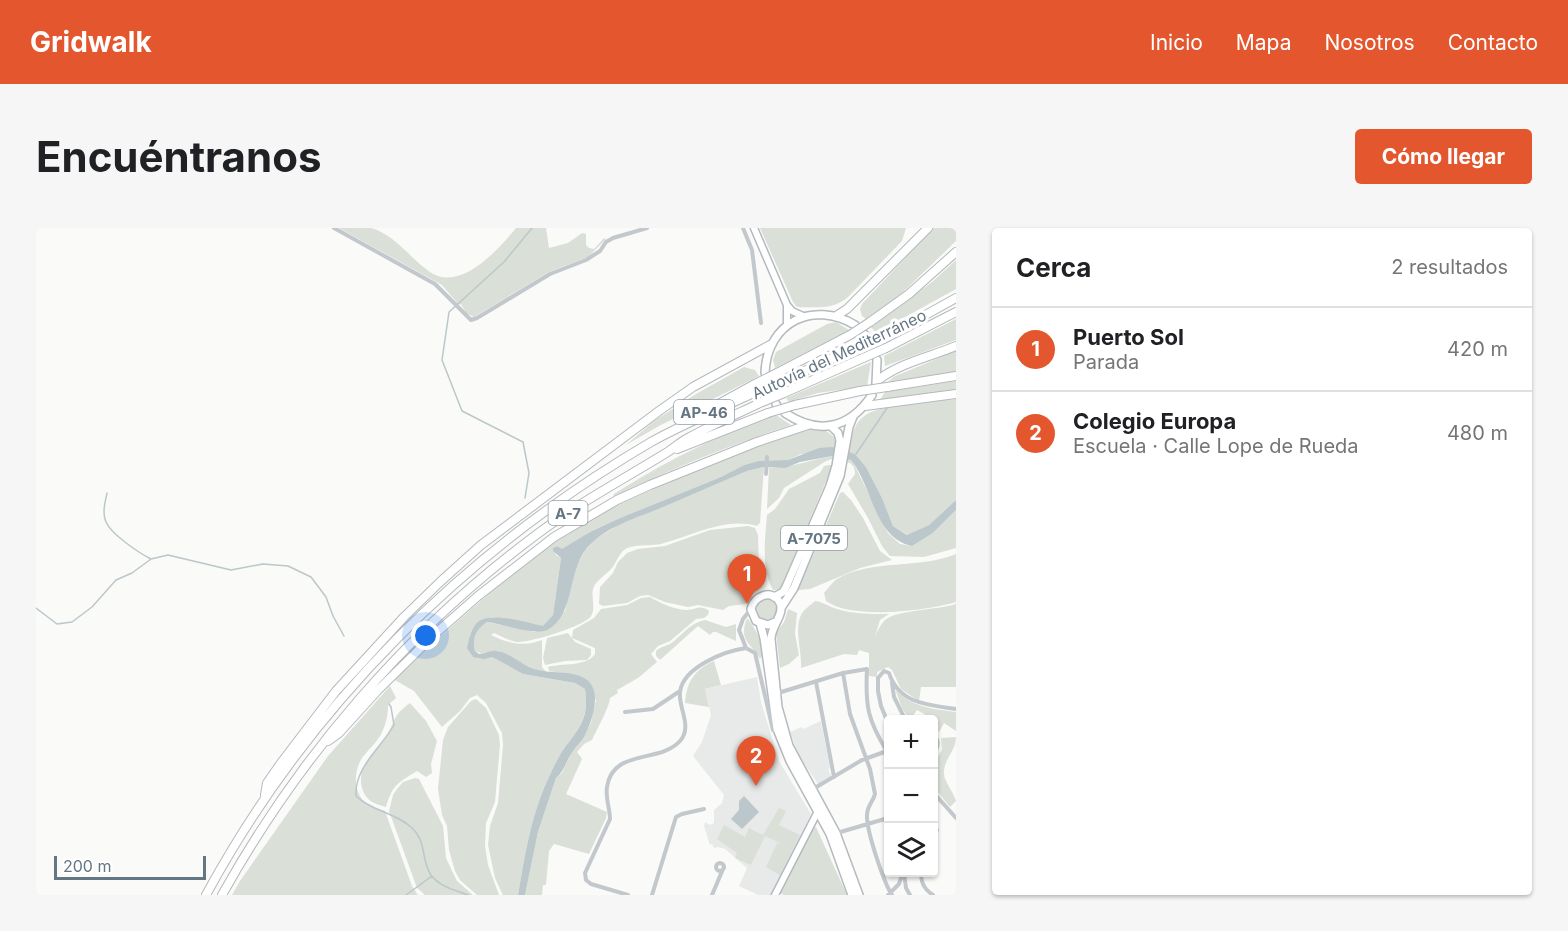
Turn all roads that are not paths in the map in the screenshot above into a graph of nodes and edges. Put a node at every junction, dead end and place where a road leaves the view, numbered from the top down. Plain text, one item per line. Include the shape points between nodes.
1 (334, 228) edge
2 (648, 228) edge
3 (743, 228) edge
4 (754, 228) edge
5 (923, 228) edge
6 (928, 228) edge
7 (906, 248) junction
8 (956, 252) edge
9 (956, 298) edge
10 (787, 305) junction
11 (956, 312) edge
12 (803, 316) junction
13 (836, 316) junction
14 (761, 323) dead end
15 (787, 325) junction
16 (855, 325) dead end
17 (770, 345) junction
18 (956, 346) edge
19 (877, 360) dead end
20 (765, 373) dead end
21 (956, 376) edge
22 (778, 377) junction
23 (877, 382) joint
24 (956, 394) edge
25 (872, 395) dead end
26 (865, 406) junction
27 (785, 413) dead end
28 (853, 417) junction
29 (808, 425) junction
30 (831, 426) junction
31 (843, 441) junction
32 (667, 453) junction
33 (768, 457) dead end
34 (840, 466) junction
35 (766, 474) dead end
36 (774, 597) junction
37 (781, 608) junction
38 (751, 609) junction
39 (775, 622) junction
40 (760, 624) junction
41 (746, 648) junction
42 (843, 673) junction
43 (816, 682) junction
44 (892, 682) junction
45 (680, 691) junction
46 (777, 693) junction
47 (956, 709) edge
48 (625, 712) dead end
49 (885, 715) edge
50 (903, 715) edge
51 (773, 730) joint
52 (322, 744) junction
53 (884, 746) edge
54 (884, 753) edge
55 (866, 760) junction
56 (834, 777) junction
57 (813, 789) junction
58 (938, 798) edge
59 (819, 799) junction
60 (264, 800) junction
61 (705, 809) dead end
62 (817, 812) junction
63 (956, 818) edge
64 (884, 819) edge
65 (867, 824) junction
66 (836, 833) junction
67 (723, 869) dead end
68 (902, 877) edge
69 (905, 877) edge
70 (922, 877) edge
71 (890, 894) edge
72 (206, 895) edge
73 (222, 895) edge
74 (628, 895) edge
75 (652, 895) edge
76 (712, 895) edge
77 (775, 895) edge
78 (852, 895) edge
79 (859, 895) edge
80 (910, 895) edge
81 (933, 895) edge

1 - 2 street via 435,284 471,320 550,274 586,260 613,238
3 - 14 street via 752,250
4 - 10 main road
5 - 7 highway
6 - 7 highway
7 - 13 highway
8 - 22 highway, bridge via 870,322
9 - 22 highway, Autovía del Mediterráneo / A-7, bridge via 858,348
10 - 12 main road
10 - 15 main road
11 - 32 highway, Autovía del Mediterráneo / A-7, bridge via 687,438
12 - 13 main road
12 - 15 main road
13 - 16 main road
15 - 17 main road
17 - 20 main road
17 - 60 highway via 693,387 481,545 396,624 336,691 267,783
18 - 23 highway via 897,368
19 - 23 main road
21 - 32 highway, AP-46, bridge via 795,405
22 - 60 highway, Autovía del Mediterráneo / A-7, bridge via 599,474 487,555 369,667 304,743
24 - 26 highway
25 - 26 main road
26 - 28 main road
27 - 29 main road
28 - 30 main road
28 - 31 main road, A-7075
29 - 30 main road
29 - 52 highway via 650,485 598,510 555,537 436,633 339,733
30 - 31 main road
31 - 34 main road, A-7075
32 - 52 highway, Autovía del Mediterráneo / A-7 via 564,515 481,579 391,664
33 - 35 street
34 - 36 main road, A-7075 via 786,587
34 - 37 main road, A-7075 via 794,588
36 - 37 main road
36 - 38 main road, A-7075 via 759,596
37 - 39 main road, A-7075
38 - 40 main road
38 - 41 street via 739,630
39 - 40 main road
39 - 46 main road, A-7075 via 771,639
40 - 62 main road via 777,729
41 - 45 street via 706,661 695,669
41 - 51 street via 755,653
42 - 43 street
42 - 53 street via 867,669 870,721
42 - 55 street via 850,714
43 - 46 street
43 - 56 street
44 - 47 street via 915,702
44 - 49 street via 887,671 880,673 878,692
44 - 50 street
45 - 48 street via 653,709
45 - 74 street via 686,726 679,742 624,763 609,776 609,819 586,867 586,880
46 - 57 main road, A-7075 via 789,746
51 - 62 main road via 785,762
52 - 73 highway, Autovía del Mediterráneo / A-7 via 273,812
54 - 55 street
55 - 56 street
55 - 65 street via 875,794 868,806
56 - 57 street
57 - 59 main road, A-7075
58 - 63 street
59 - 62 main road
59 - 66 main road, A-7075
60 - 72 highway, Autovía del Mediterráneo / A-7
61 - 75 street via 676,817
62 - 77 main road
62 - 78 main road via 830,834
64 - 65 street
65 - 66 street
65 - 71 street
66 - 79 main road, A-7075
67 - 76 street
68 - 71 street
69 - 80 street
70 - 81 street via 924,888

